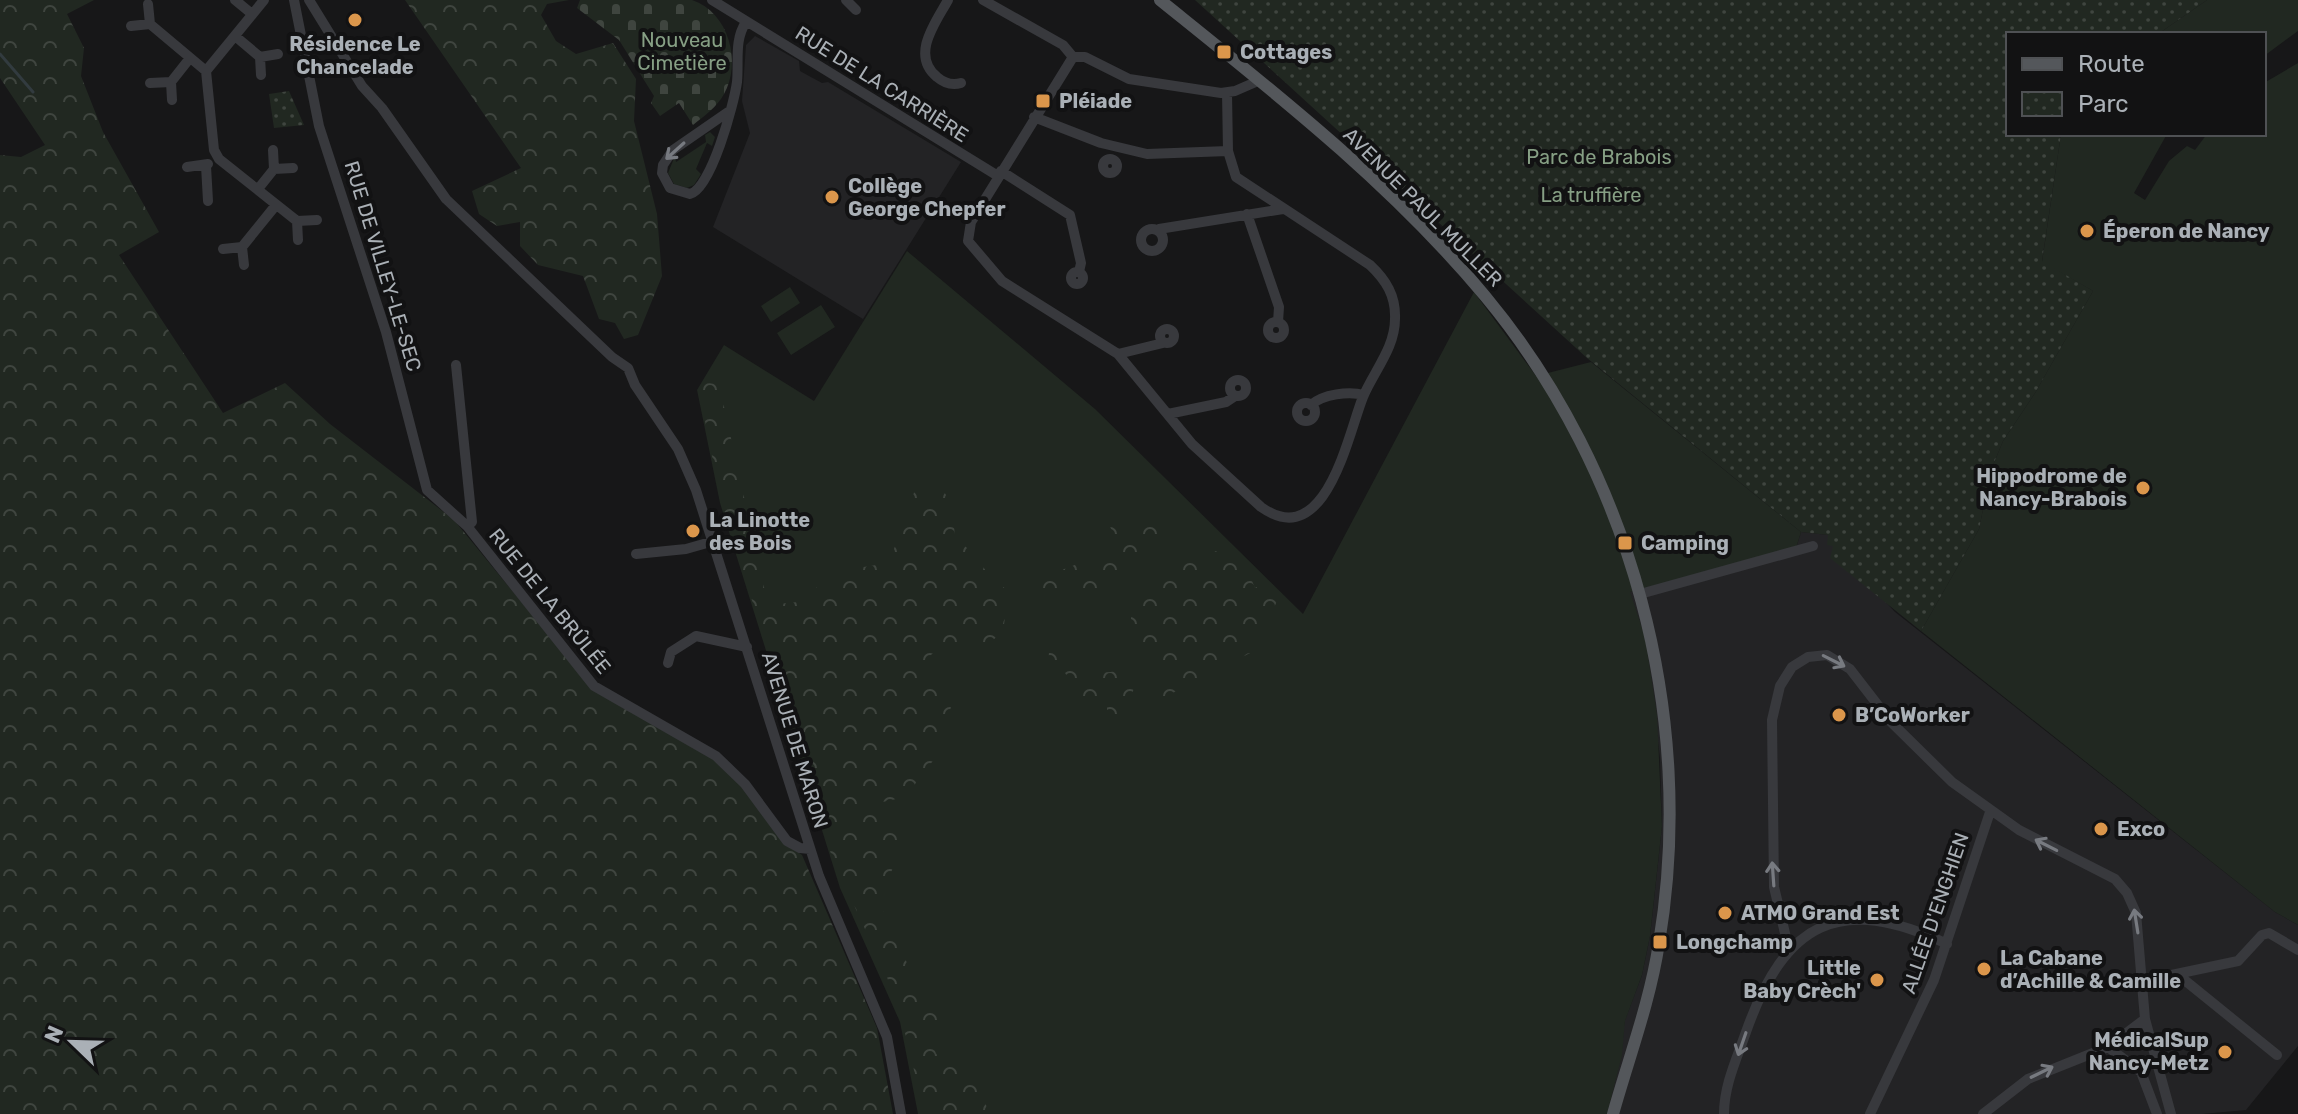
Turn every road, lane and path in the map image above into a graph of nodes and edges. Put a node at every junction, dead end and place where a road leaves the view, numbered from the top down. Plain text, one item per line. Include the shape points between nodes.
1 (235, 0) edge
2 (264, 0) edge
3 (294, 0) edge
4 (309, 0) edge
5 (712, 0) edge
6 (846, 0) edge
7 (948, 0) edge
8 (983, 0) edge
9 (1160, 0) edge
10 (148, 4) dead end
11 (856, 10) dead end
12 (252, 14) junction
13 (746, 22) junction
14 (150, 24) junction
15 (131, 26) dead end
16 (235, 36) junction
17 (278, 54) dead end
18 (260, 57) junction
19 (1073, 57) junction
20 (190, 58) junction
21 (206, 71) junction
22 (261, 75) dead end
23 (1258, 81) junction
24 (171, 82) junction
25 (150, 83) dead end
26 (961, 83) dead end
27 (1227, 93) junction
28 (172, 100) dead end
29 (728, 112) junction
30 (1034, 117) junction
31 (1109, 146) junction
32 (273, 150) dead end
33 (1228, 151) junction
34 (216, 155) junction
35 (1109, 160) dead end
36 (206, 166) junction
37 (187, 167) dead end
38 (293, 168) dead end
39 (274, 169) junction
40 (999, 173) junction
41 (258, 189) junction
42 (208, 201) dead end
43 (276, 205) junction
44 (1283, 209) junction
45 (1242, 215) junction
46 (317, 220) dead end
47 (297, 221) junction
48 (1159, 229) dead end
49 (298, 240) dead end
50 (242, 247) junction
51 (223, 249) dead end
52 (244, 265) dead end
53 (1079, 272) dead end
54 (1278, 322) dead end
55 (1163, 343) dead end
56 (1118, 354) junction
57 (456, 365) dead end
58 (1364, 395) junction
59 (1235, 396) dead end
60 (1311, 405) dead end
61 (1168, 414) junction
62 (467, 526) junction
63 (714, 541) junction
64 (1813, 546) dead end
65 (636, 554) dead end
66 (1640, 594) junction
67 (747, 647) junction
68 (668, 663) dead end
69 (1990, 812) junction
70 (810, 849) junction
71 (1947, 944) junction
72 (1789, 950) junction
73 (2298, 950) edge
74 (2177, 974) junction
75 (2143, 981) junction
76 (2145, 1019) junction
77 (2108, 1047) junction
78 (2277, 1055) dead end
79 (1873, 1113) edge
80 (901, 1114) edge
81 (1613, 1114) edge
82 (1724, 1114) edge
83 (1983, 1114) edge
84 (2157, 1114) edge
85 (2171, 1114) edge

1 - 12 street
2 - 12 street
3 - 62 street, RUE DE VILLEY-LE-SEC via 319,126 386,332 424,484
4 - 63 street, AVENUE DE MARON via 362,86 446,199 617,361 635,385 678,449
5 - 13 street, RUE DE LA CARRIÈRE
6 - 11 street
7 - 26 street via 927,39 925,55 935,75
8 - 19 street via 1063,45
9 - 23 main road, AVENUE PAUL MULLER
10 - 14 street
12 - 16 street
13 - 29 street
13 - 40 street, RUE DE LA CARRIÈRE
14 - 15 street
14 - 20 street
16 - 18 street
16 - 21 street
17 - 18 street
18 - 22 street
19 - 27 street via 1085,57 1129,79
19 - 30 street
20 - 21 street
20 - 24 street
21 - 34 street
23 - 27 street
23 - 66 main road, AVENUE PAUL MULLER via 1391,198 1508,325 1554,391 1585,449
24 - 25 street
24 - 28 street
27 - 33 street
29 -> 29 street via 667,156 662,173 670,188 690,194 702,187
30 - 31 street
30 - 40 street
31 - 33 street via 1156,155
31 - 35 street
32 - 39 street
33 - 44 street via 1236,177
34 - 36 street
34 - 41 street
36 - 37 street
36 - 42 street
38 - 39 street
39 - 41 street
40 - 53 street, RUE DE LA CARRIÈRE via 1070,215
40 - 56 street via 971,222 971,246 1002,281
41 - 43 street
43 - 47 street
43 - 50 street
44 - 45 street
44 - 58 street via 1364,260 1392,293 1394,333
45 - 48 street
45 - 54 street via 1279,307
46 - 47 street
47 - 49 street
50 - 51 street
50 - 52 street
55 - 56 street
56 - 61 street
57 - 62 street, RUE DE LA BRÛLÉE via 472,522
58 - 60 street via 1352,392
58 - 61 street via 1331,485 1312,506 1292,516 1274,515 1261,507 1192,444
59 - 61 street
62 - 70 street, RUE DE LA BRÛLÉE via 594,686 716,756 745,784 787,841
63 - 65 street
63 - 67 street, AVENUE DE MARON
64 - 66 street
66 - 81 main road, AVENUE PAUL MULLER via 1658,674 1667,752 1668,835 1662,910
67 - 68 street via 696,636 671,652
67 - 70 street, AVENUE DE MARON
69 - 71 street, ALLÉE D'ENGHIEN
72 -> 69 street via 1774,887 1772,720 1783,678 1803,658 1827,655 1843,664 1920,753
75 -> 69 street via 2136,913 2120,885
70 - 80 street, AVENUE DE MARON via 879,1015
71 - 72 street via 1902,924 1869,919 1820,928
71 - 79 street, ALLÉE D'ENGHIEN
72 -> 82 street via 1759,995 1727,1085
73 - 74 street via 2275,934 2265,934 2238,961
74 - 75 street
74 - 78 street
75 - 76 street
76 - 77 street
76 - 85 street
83 -> 77 street via 2040,1072
77 - 84 street via 2141,1072

